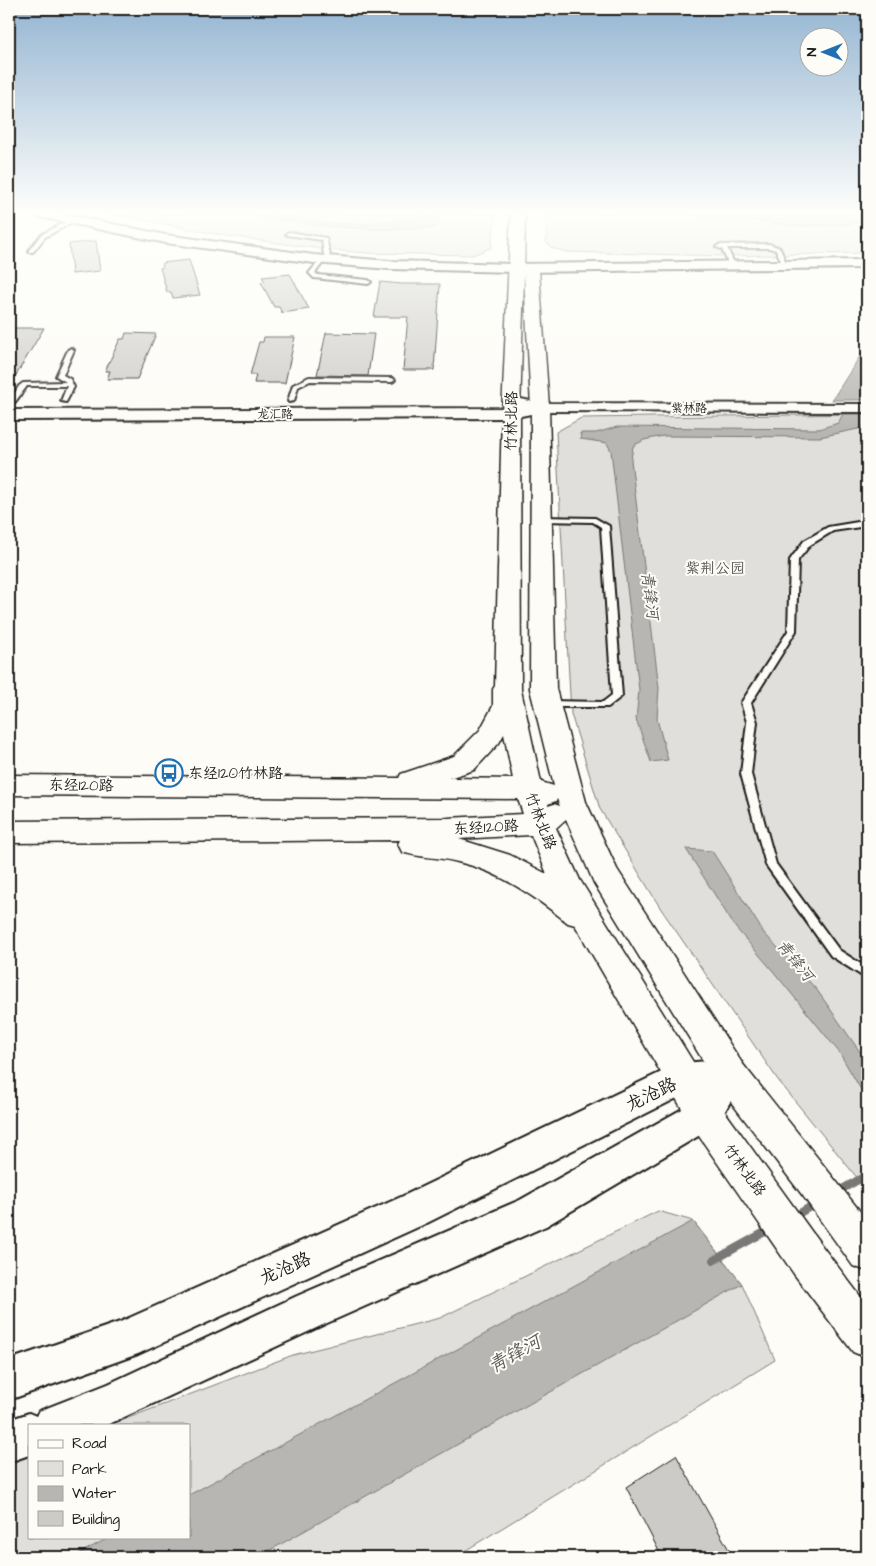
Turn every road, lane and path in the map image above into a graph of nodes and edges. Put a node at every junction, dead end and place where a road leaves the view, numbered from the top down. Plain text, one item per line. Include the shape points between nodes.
1 (521, 286) edge
2 (526, 286) edge
3 (71, 350) dead end
4 (392, 380) dead end
5 (70, 384) junction
6 (64, 401) junction
7 (291, 401) junction
8 (10, 406) edge
9 (511, 407) junction
10 (540, 407) junction
11 (867, 408) edge
12 (541, 519) junction
13 (867, 524) edge
14 (509, 637) junction
15 (547, 704) junction
16 (9, 785) edge
17 (384, 788) junction
18 (529, 789) junction
19 (572, 802) junction
20 (540, 824) junction
21 (159, 830) junction
22 (9, 832) edge
23 (590, 921) junction
24 (867, 974) edge
25 (730, 1074) junction
26 (684, 1078) junction
27 (705, 1114) junction
28 (863, 1246) edge
29 (867, 1338) edge
30 (9, 1380) edge
31 (55, 1424) edge
32 (28, 1434) edge
33 (9, 1441) edge

1 - 9 main road, 竹林北路
2 - 10 main road, 竹林北路
3 - 5 lane via 59,376
4 - 7 lane via 309,379 295,386
5 - 6 lane
5 - 8 lane via 25,384
6 - 7 street, 龙汇路
6 - 8 street, 龙汇路
7 - 9 street, 龙汇路
8 - 9 street, 龙汇路
9 - 10 street, 龙汇路
9 - 14 main road, 竹林北路
10 - 11 street, 紫林路
10 - 12 main road, 竹林北路
12 - 15 main road, 竹林北路 via 543,689
12 - 15 lane via 595,520 605,526 618,696 605,705
13 - 24 lane via 831,528 806,543 794,560 792,631 746,703 752,722 746,774 771,865 835,953
14 - 17 main road via 506,706 490,736 464,763 423,779
14 - 18 main road, 竹林北路 via 508,690
15 - 19 main road, 竹林北路
16 - 17 main road, 东经120路
17 - 18 main road, 东经120路
18 - 19 main road, 东经120路
18 - 20 main road, 竹林北路
19 - 20 main road, 东经120路
19 - 25 main road, 竹林北路 via 606,875
20 - 21 main road, 东经120路 via 448,829
20 - 23 main road, 竹林北路 via 567,885
21 - 22 main road, 东经120路
21 - 23 main road via 436,845 475,854 526,876
23 - 26 main road, 竹林北路
25 - 26 street, 龙沧路
25 - 27 street
25 - 28 main road, 竹林北路
26 - 27 main road, 竹林北路
26 - 30 street, 龙沧路 via 378,1226 124,1340
27 - 29 main road, 竹林北路
27 - 31 street via 532,1213 311,1310 116,1401
32 - 33 street

